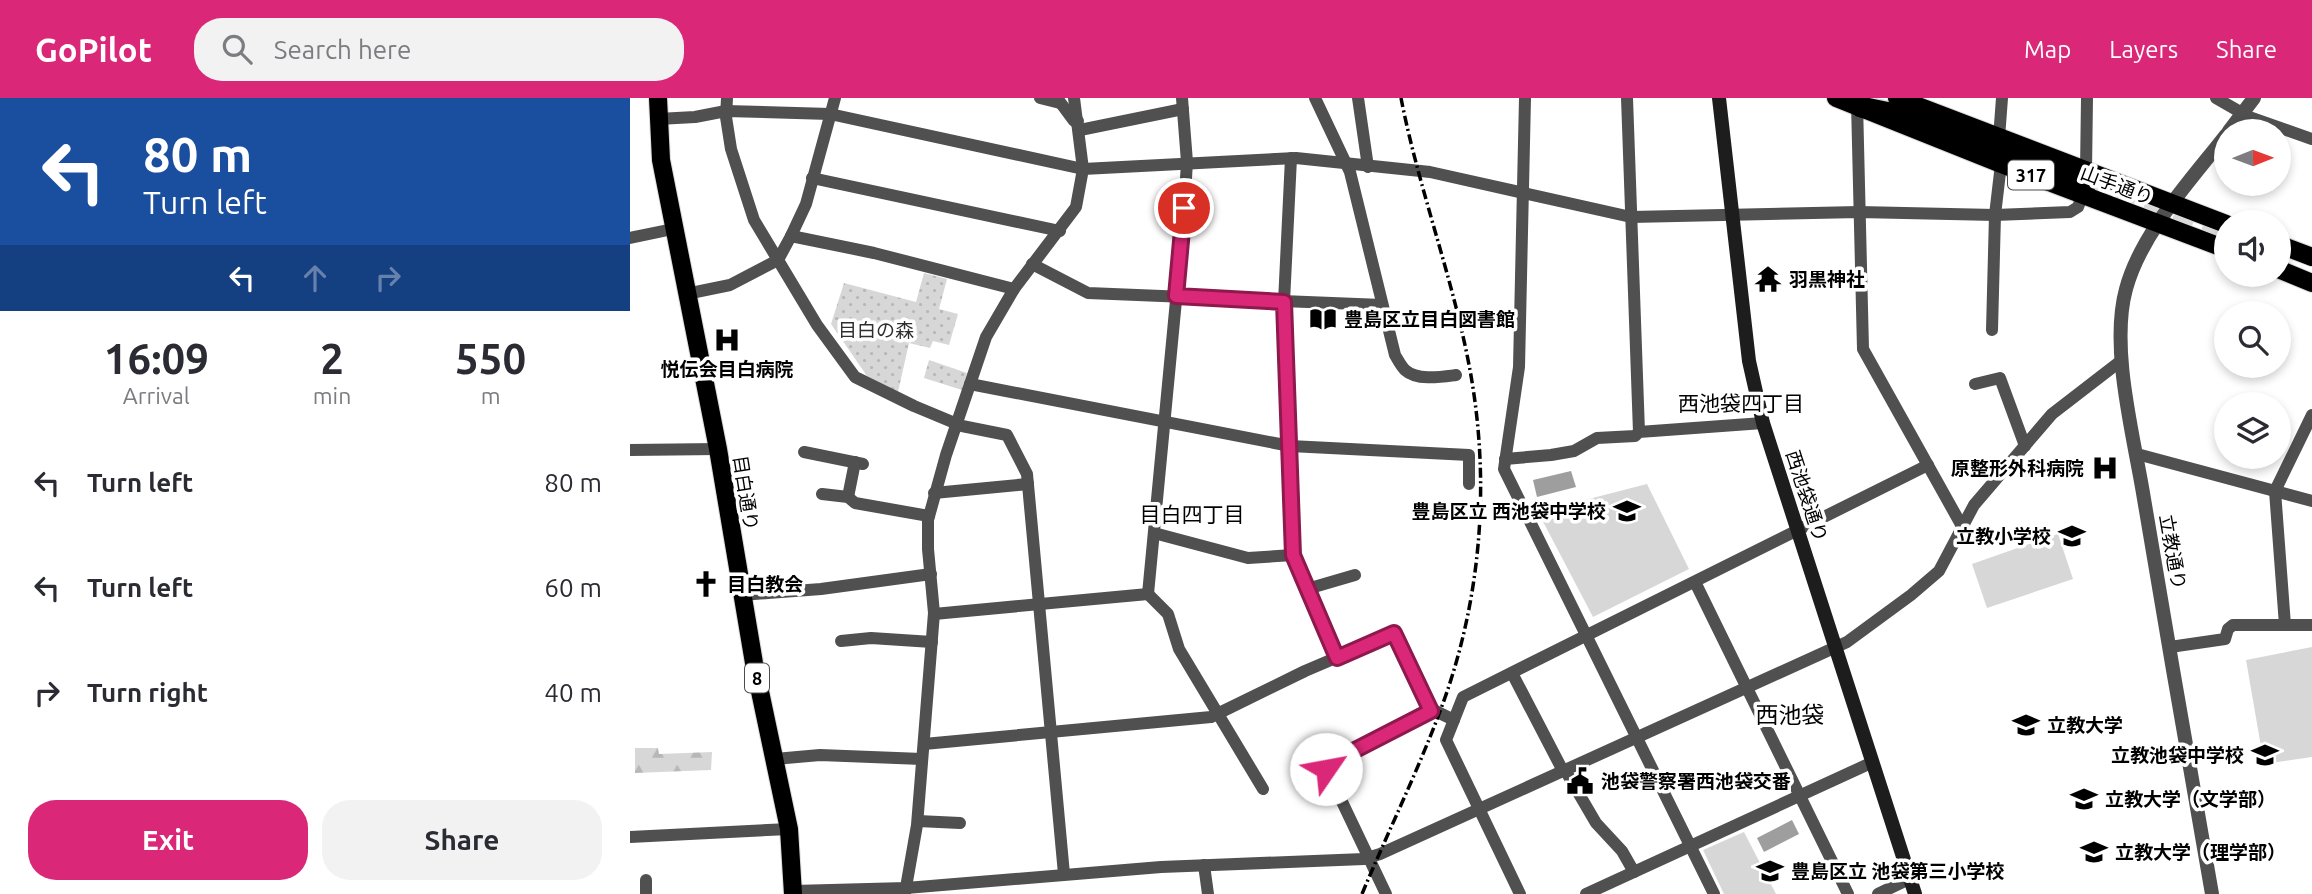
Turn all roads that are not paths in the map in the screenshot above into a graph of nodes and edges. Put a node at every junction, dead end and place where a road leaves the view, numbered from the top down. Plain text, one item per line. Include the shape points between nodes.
1 (657, 98) edge
2 (835, 98) edge
3 (1040, 98) edge
4 (1074, 98) edge
5 (1315, 98) edge
6 (1358, 98) edge
7 (1525, 98) edge
8 (1627, 98) edge
9 (1719, 98) edge
10 (1836, 98) edge
11 (1897, 98) edge
12 (2002, 98) edge
13 (2087, 98) edge
14 (2216, 98) edge
15 (2254, 98) edge
16 (1059, 100) edge
17 (726, 104) edge
18 (1182, 104) edge
19 (1858, 104) edge
20 (1933, 104) edge
21 (2242, 113) junction
22 (830, 114) junction
23 (2238, 119) edge
24 (658, 120) junction
25 (1079, 125) junction
26 (1999, 138) junction
27 (2312, 139) edge
28 (2214, 150) edge
29 (1291, 158) junction
30 (1187, 162) junction
31 (1346, 164) junction
32 (2001, 164) junction
33 (1368, 167) junction
34 (1083, 169) junction
35 (812, 178) junction
36 (2085, 183) junction
37 (1524, 192) junction
38 (2174, 204) junction
39 (1859, 212) junction
40 (1733, 215) junction
41 (1995, 215) junction
42 (1631, 217) junction
43 (2214, 219) edge
44 (2159, 223) junction
45 (673, 229) junction
46 (1060, 231) junction
47 (791, 236) junction
48 (630, 238) edge
49 (2214, 244) edge
50 (2291, 249) edge
51 (2312, 257) edge
52 (778, 260) junction
53 (1032, 264) junction
54 (2291, 274) edge
55 (2312, 283) edge
56 (1014, 289) junction
57 (686, 294) junction
58 (1176, 296) junction
59 (1284, 302) junction
60 (1382, 304) junction
61 (1992, 330) dead end
62 (2122, 360) junction
63 (1456, 375) dead end
64 (970, 384) junction
65 (1975, 384) dead end
66 (2312, 415) edge
67 (1164, 422) junction
68 (957, 423) junction
69 (1763, 423) junction
70 (1639, 432) junction
71 (1290, 446) junction
72 (2025, 446) junction
73 (718, 449) junction
74 (630, 450) edge
75 (804, 452) dead end
76 (2137, 454) junction
77 (1505, 459) junction
78 (1927, 465) junction
79 (1028, 484) junction
80 (1469, 484) dead end
81 (2274, 491) junction
82 (934, 493) junction
83 (822, 494) dead end
84 (848, 497) junction
85 (2312, 501) edge
86 (929, 516) junction
87 (1963, 528) junction
88 (1798, 530) junction
89 (1154, 533) junction
90 (1293, 555) junction
91 (931, 575) junction
92 (1355, 575) dead end
93 (1695, 582) junction
94 (1307, 589) junction
95 (1148, 594) junction
96 (741, 595) junction
97 (1039, 605) junction
98 (934, 614) junction
99 (2285, 625) junction
100 (2312, 625) edge
101 (1587, 636) junction
102 (841, 641) dead end
103 (932, 642) junction
104 (2170, 647) junction
105 (1836, 648) junction
106 (1337, 658) junction
107 (1512, 673) junction
108 (1745, 687) junction
109 (1431, 711) junction
110 (1218, 715) junction
111 (1454, 720) junction
112 (1051, 731) junction
113 (1637, 737) junction
114 (924, 744) junction
115 (775, 759) junction
116 (922, 759) junction
117 (1872, 762) junction
118 (1564, 770) junction
119 (1263, 789) dead end
120 (1800, 795) junction
121 (1479, 809) junction
122 (918, 821) junction
123 (960, 823) dead end
124 (789, 829) junction
125 (630, 837) edge
126 (1690, 845) junction
127 (1368, 858) junction
128 (1204, 866) junction
129 (1634, 872) junction
130 (1064, 874) junction
131 (1911, 878) junction
132 (646, 880) dead end
133 (906, 891) edge
134 (793, 892) edge
135 (646, 894) edge
136 (1208, 894) edge
137 (1386, 894) edge
138 (1520, 894) edge
139 (1586, 894) edge
140 (1714, 894) edge
141 (1848, 894) edge
142 (1878, 894) edge
143 (1916, 894) edge
144 (2212, 894) edge

1 - 24 main road, 目白通り / 8
2 - 22 street
3 - 16 street
4 - 25 street
5 - 31 street
6 - 33 street
7 - 37 street
8 - 42 street
9 - 40 main road, 西池袋通り
10 - 19 main road, 山手通り / 317
11 - 20 main road, 山手通り / 317
12 - 26 street
13 - 36 street
14 - 21 street
15 - 21 street, 立教通り
16 - 25 street
17 - 22 street
17 - 24 street via 695,117
17 - 52 street via 741,185 754,220
18 - 25 street
18 - 30 street
19 - 32 main road, 山手通り / 317
19 - 36 highway via 1923,120
19 - 39 street
20 - 26 main road, 山手通り / 317
21 - 23 street, 立教通り
21 - 27 street
22 - 34 street
22 - 35 street
24 - 45 main road, 目白通り / 8
25 - 34 street
26 - 36 main road, 山手通り / 317
28 - 38 street, 立教通り
29 - 30 street
29 - 31 street
29 - 59 street
30 - 34 street
30 - 58 street
31 - 33 street
31 - 60 street
32 - 36 main road, 山手通り / 317
32 - 41 street
33 - 37 street via 1430,172
34 - 46 street via 1076,207
35 - 46 street
35 - 47 street
36 - 38 main road, 山手通り / 317
36 - 41 street via 2078,207 2070,212
36 - 44 main road, 山手通り / 317
37 - 42 street
37 - 77 street via 1519,367
38 - 43 main road, 山手通り / 317
38 - 44 street, 立教通り
39 - 40 street
39 - 41 street
39 - 78 street via 1863,349
40 - 42 street
40 - 69 main road, 西池袋通り via 1750,369
41 - 61 street
42 - 70 street
44 - 49 main road, 山手通り / 317
44 - 62 street, 立教通り via 2137,256 2125,292
45 - 48 street
45 - 57 main road, 目白通り / 8
46 - 53 street
47 - 52 street
47 - 56 street
50 - 51 main road
52 - 57 street via 730,285
52 - 68 street via 855,377
53 - 56 street
53 - 58 street via 1088,293
54 - 55 main road
56 - 64 street via 986,337
57 - 73 main road, 目白通り / 8
58 - 59 street
58 - 67 street
59 - 60 street
59 - 71 street
60 - 63 street via 1395,355 1405,371 1438,378
62 - 72 street via 2052,414
62 - 76 street, 立教通り
64 - 67 street
64 - 68 street
65 - 72 street via 2000,378
66 - 81 street
67 - 71 street
67 - 89 street
68 - 79 street via 1007,435
68 - 82 street
69 - 70 street
69 - 88 main road, 西池袋通り
70 - 77 street via 1598,438 1574,451
71 - 80 street via 1469,454
71 - 90 street
72 - 87 street via 1974,505
73 - 74 street
73 - 96 main road, 目白通り / 8
75 - 84 street via 859,463
76 - 81 street
76 - 104 street, 立教通り
77 - 101 street via 1504,469
78 - 87 street
78 - 88 street
79 - 82 street
79 - 97 street
81 - 85 street
81 - 99 street
82 - 86 street
83 - 84 street
84 - 86 street via 855,503
86 - 91 street
87 - 105 street via 1939,571
88 - 93 street
88 - 105 main road, 西池袋通り
89 - 90 street via 1248,558
89 - 95 street
90 - 94 street
91 - 96 street
91 - 98 street
92 - 94 street
93 - 101 street
93 - 108 street
94 - 106 street
95 - 97 street
95 - 110 street via 1168,614 1180,649
96 - 115 main road, 目白通り / 8
97 - 98 street
97 - 112 street
98 - 103 street
99 - 100 street
99 - 104 street via 2233,625 2225,639
101 - 107 street
101 - 113 street
102 - 103 street
103 - 114 street
104 - 144 street, 立教通り
105 - 108 street
105 - 117 main road, 西池袋通り
106 - 109 street via 1394,633
106 - 110 street
107 - 111 street via 1463,697
107 - 118 street
108 - 113 street
108 - 120 street
109 - 111 street
109 - 127 street via 1325,766
110 - 112 street
110 - 119 street
111 - 121 street via 1446,740
112 - 114 street
112 - 130 street
113 - 118 street
113 - 126 street
114 - 116 street
115 - 116 street via 820,755
115 - 124 main road, 目白通り / 8
116 - 122 street
117 - 120 street
117 - 131 main road, 西池袋通り
118 - 121 street
118 - 129 street via 1596,823
120 - 126 street
120 - 141 street
121 - 127 street
121 - 138 street
122 - 123 street
122 - 133 street
124 - 125 street
124 - 134 main road, 目白通り / 8
126 - 129 street
126 - 140 street
127 - 128 street
127 - 137 street
128 - 130 street
128 - 136 street
129 - 139 street
130 - 133 street
131 - 142 street
131 - 143 main road, 西池袋通り
132 - 135 street
133 - 134 street

